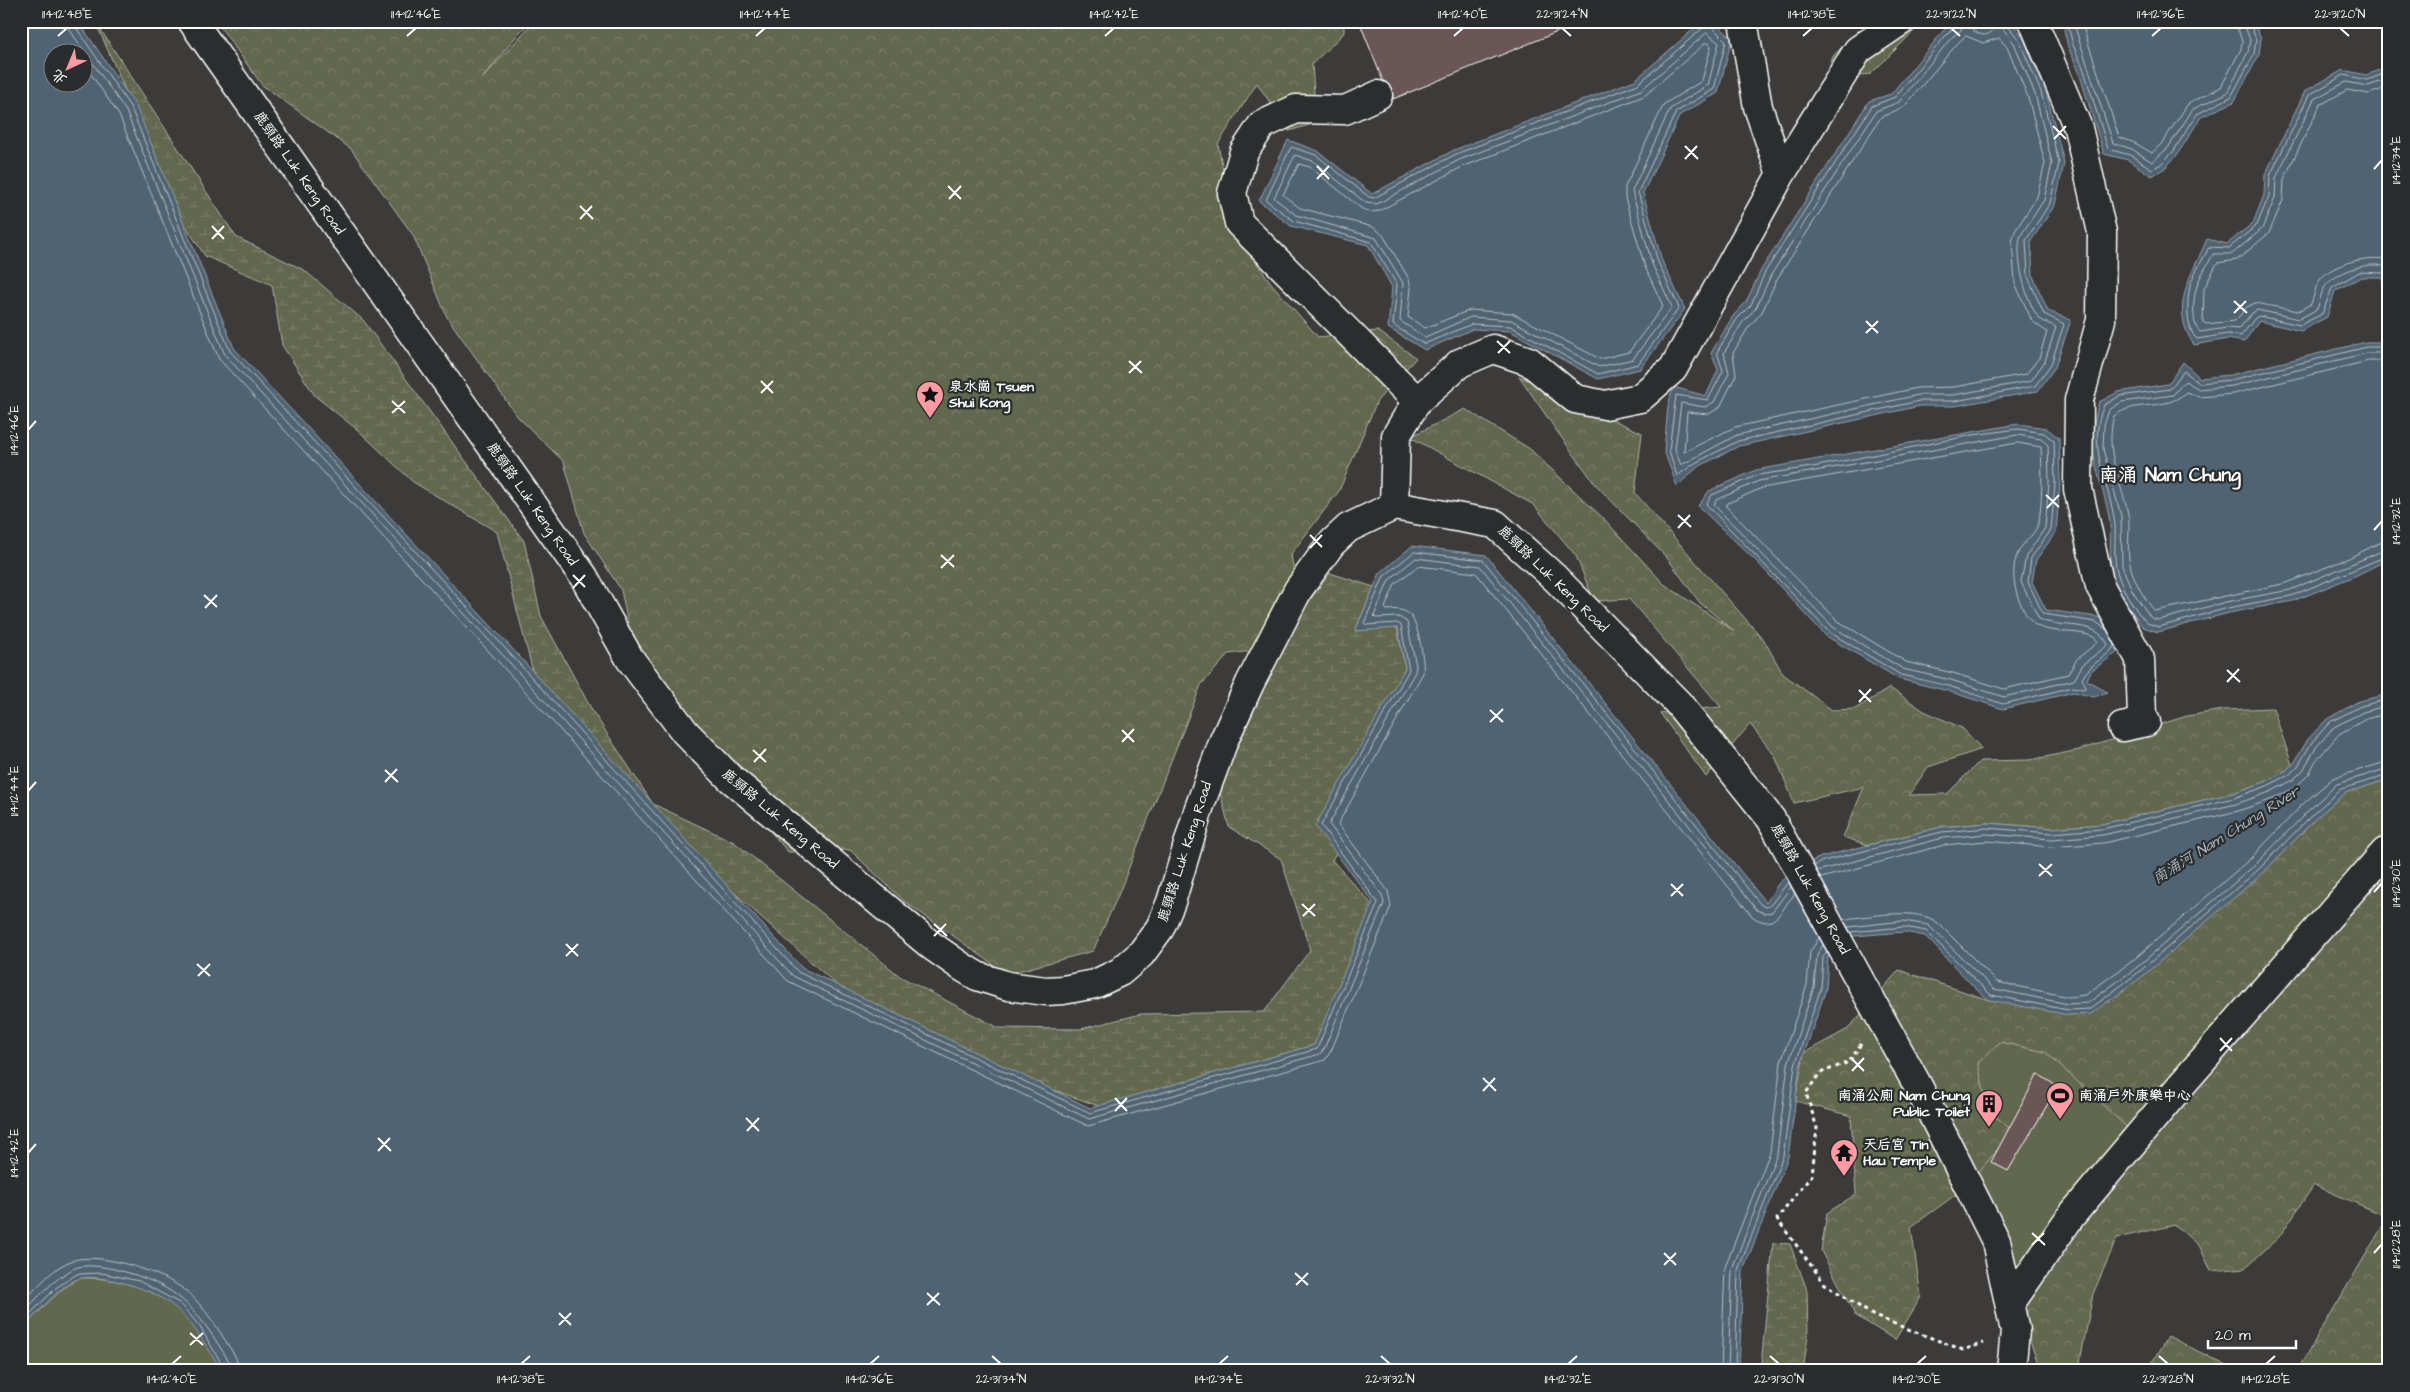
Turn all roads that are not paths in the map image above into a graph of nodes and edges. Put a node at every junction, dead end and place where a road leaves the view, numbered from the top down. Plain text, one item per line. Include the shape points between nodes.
1 (192, 21) edge
2 (1743, 21) edge
3 (1901, 21) edge
4 (2034, 21) edge
5 (1378, 95) dead end
6 (1781, 174) junction
7 (1417, 401) junction
8 (1394, 506) junction
9 (2122, 727) dead end
10 (2389, 851) edge
11 (2010, 1304) junction
12 (2011, 1371) edge

1 - 8 street, 鹿頸路 Luk Keng Road via 584,577 624,651 685,732 715,765 782,822 946,957 977,976 1008,986 1046,991 1081,988 1109,978 1141,954 1167,916 1224,740 1298,590 1321,556 1348,528
2 - 6 street via 1758,107
3 - 6 street via 1858,50
4 - 9 street via 2078,128 2102,232 2101,320 2079,400 2078,489 2100,586 2140,659 2142,715 2146,722
5 - 7 street via 1345,110 1296,109 1262,125 1244,152 1232,193 1239,224
6 - 7 street via 1673,369 1640,398 1605,405 1575,399 1529,361 1494,349 1460,363
7 - 8 street via 1396,436
8 - 11 street, 鹿頸路 Luk Keng Road via 1495,524 1555,578 1678,703 1771,819 1918,1086 1996,1241
10 - 11 street via 2183,1082 2070,1216
11 - 12 street, 鹿頸路 Luk Keng Road via 2015,1331

